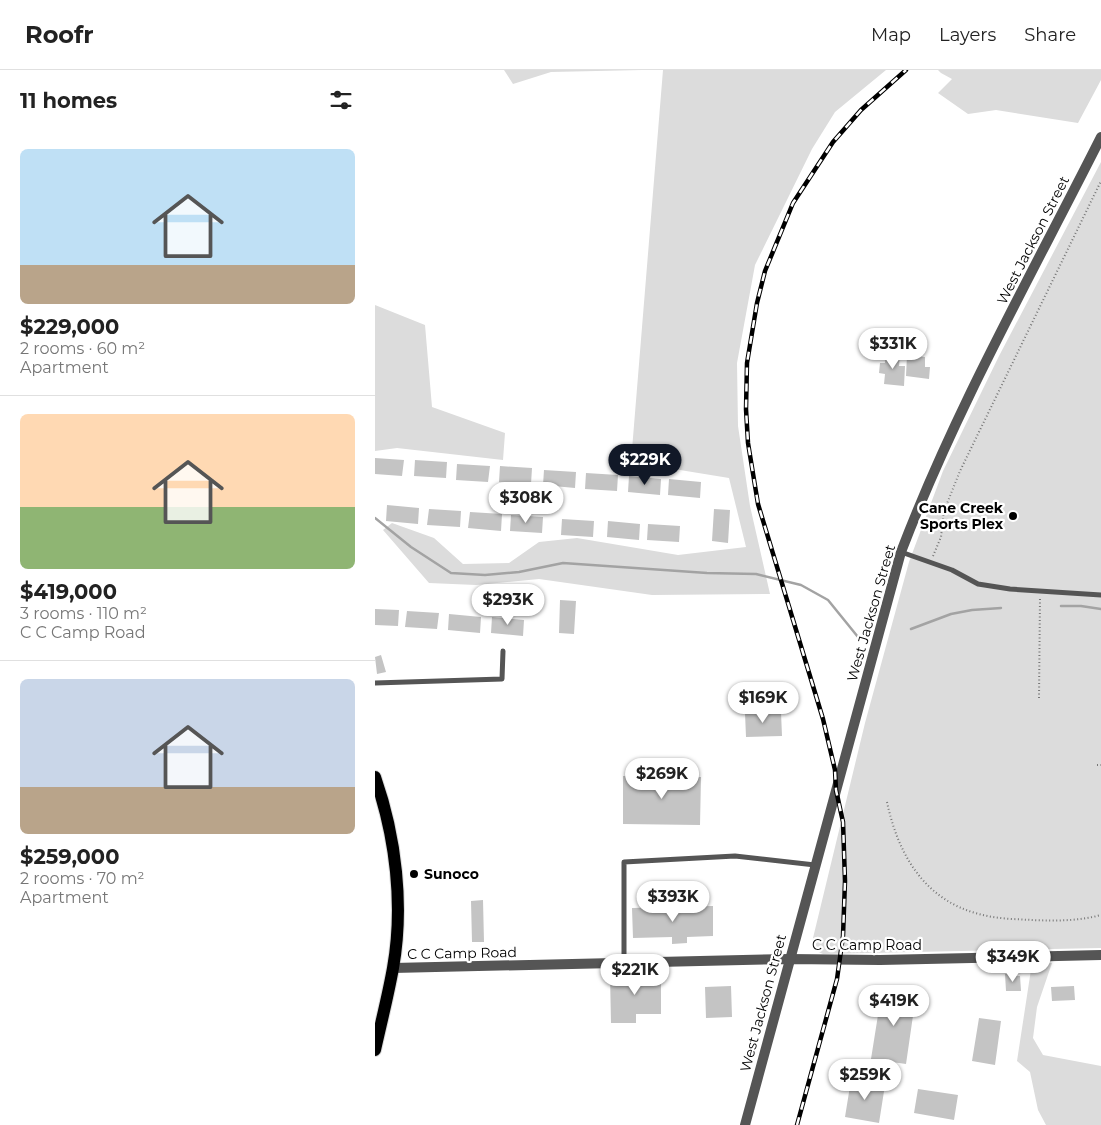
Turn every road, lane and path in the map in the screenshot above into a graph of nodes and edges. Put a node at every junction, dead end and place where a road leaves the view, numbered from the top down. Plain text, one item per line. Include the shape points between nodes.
1 (1101, 137) edge
2 (1101, 181) edge
3 (901, 552) junction
4 (932, 558) dead end
5 (1040, 594) dead end
6 (1101, 595) edge
7 (503, 651) dead end
8 (375, 683) edge
9 (1039, 698) dead end
10 (1097, 765) dead end
11 (1101, 765) edge
12 (375, 777) edge
13 (887, 802) dead end
14 (815, 866) junction
15 (1101, 915) edge
16 (1101, 955) edge
17 (789, 959) junction
18 (623, 963) junction
19 (393, 968) junction
20 (375, 1050) edge
21 (745, 1125) edge

1 - 3 street, West Jackson Street via 955,425
2 - 4 path via 960,471 944,511 941,537
3 - 6 lane via 952,570 978,584
3 - 14 street, West Jackson Street
5 - 9 path
7 - 8 lane via 502,679
10 - 11 path
12 - 19 main road via 393,851 398,899
13 - 15 path via 895,835 907,861 926,883 957,906 979,914 1021,920 1070,920
14 - 17 street, West Jackson Street
14 - 18 lane via 735,856 624,862
16 - 17 street, C C Camp Road
17 - 18 street, C C Camp Road
17 - 21 street, West Jackson Street
18 - 19 street, C C Camp Road
19 - 20 main road

